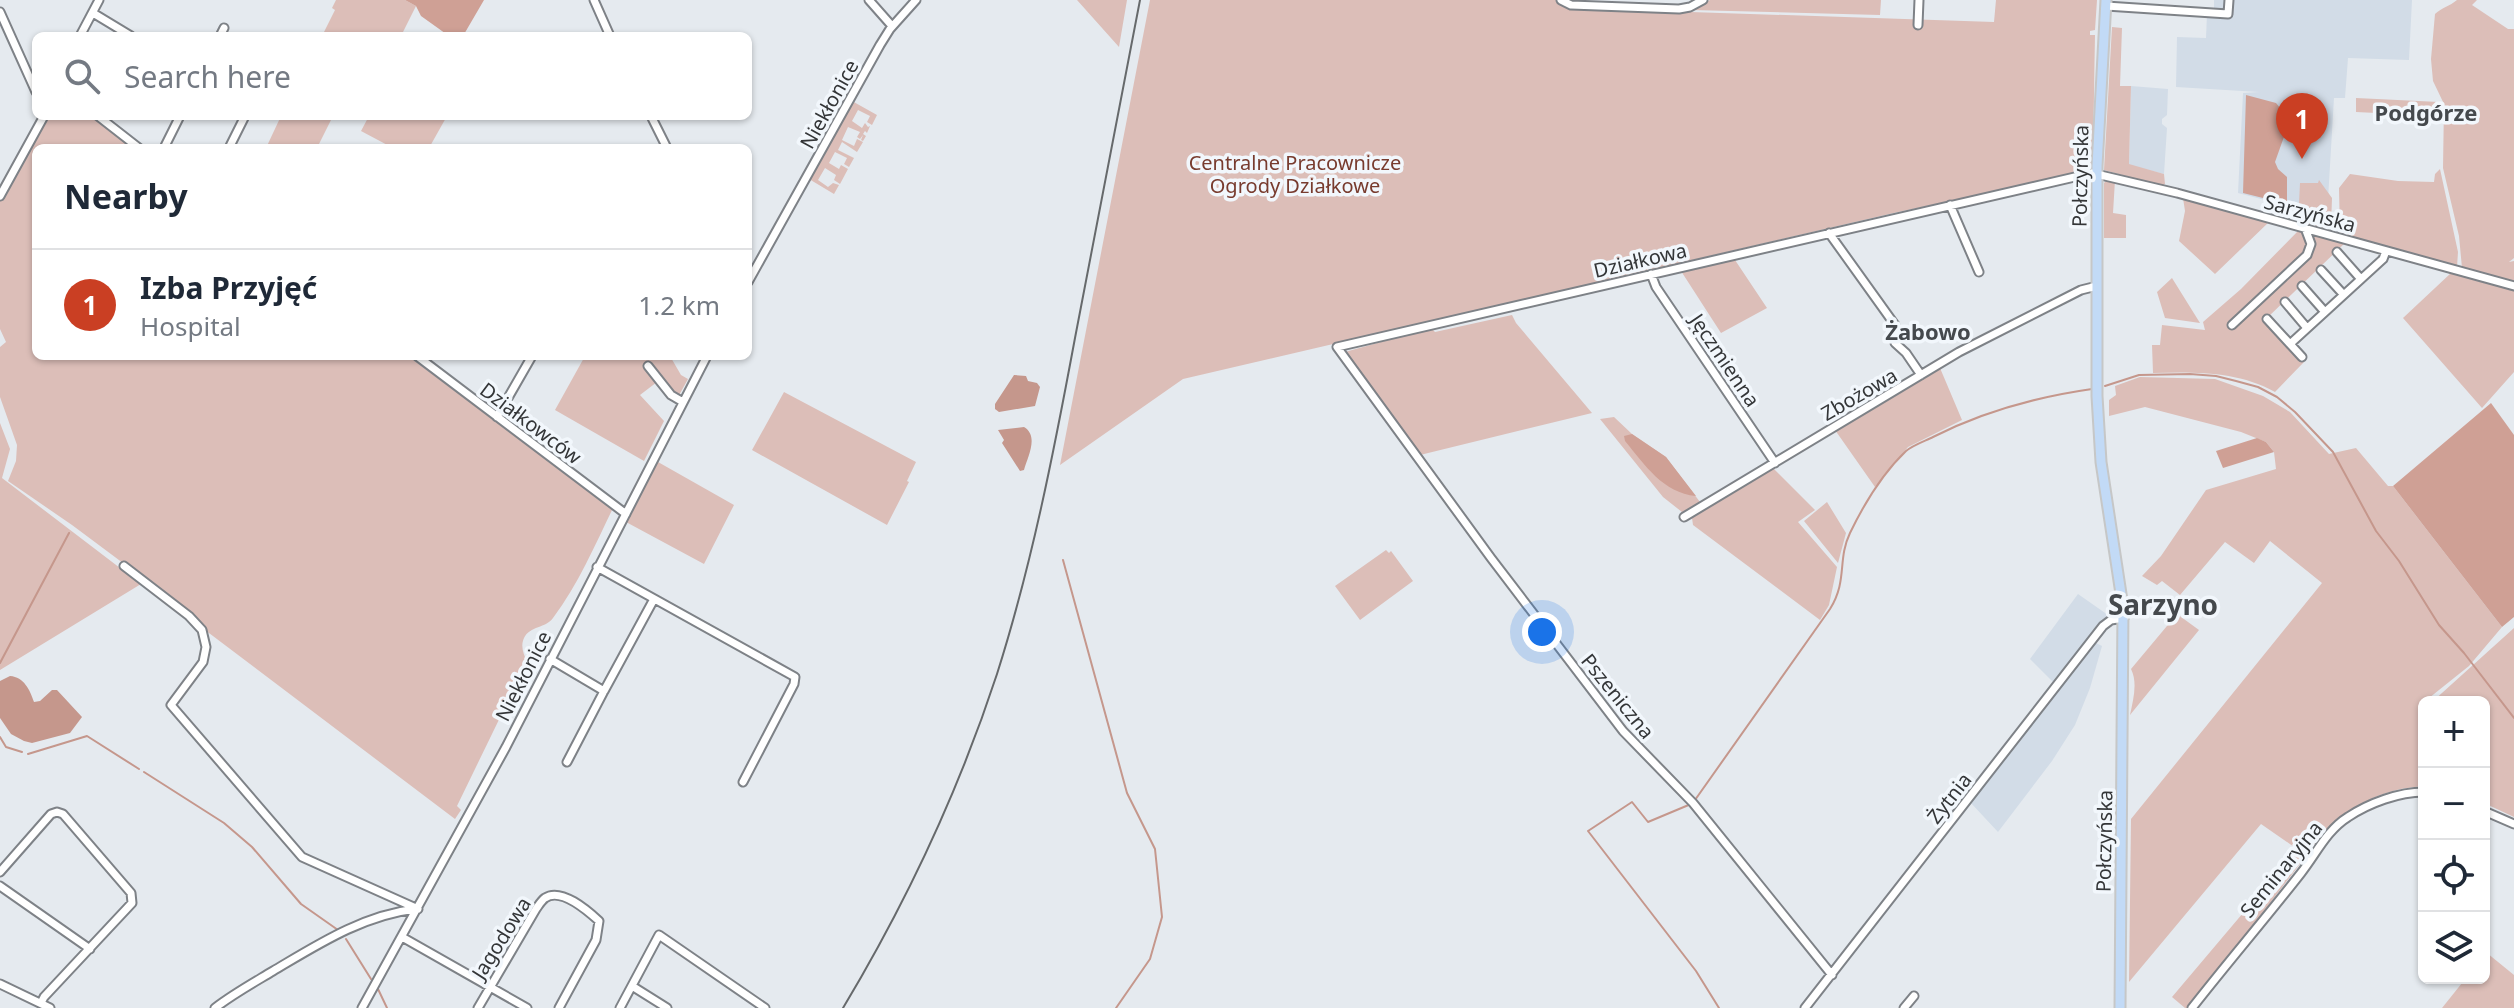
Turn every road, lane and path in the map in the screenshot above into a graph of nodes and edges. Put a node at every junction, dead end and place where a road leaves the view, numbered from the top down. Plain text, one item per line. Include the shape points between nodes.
1 (99, 0) edge
2 (594, 0) edge
3 (869, 0) edge
4 (916, 0) edge
5 (1561, 0) edge
6 (1703, 0) edge
7 (1919, 0) edge
8 (2229, 0) edge
9 (2106, 3) edge
10 (0, 12) edge
11 (93, 13) junction
12 (1918, 25) dead end
13 (892, 26) junction
14 (82, 32) edge
15 (124, 32) edge
16 (608, 32) edge
17 (32, 83) edge
18 (42, 120) edge
19 (103, 120) edge
20 (178, 120) edge
21 (243, 120) edge
22 (653, 120) edge
23 (134, 144) edge
24 (166, 144) edge
25 (231, 144) edge
26 (665, 144) edge
27 (2097, 173) junction
28 (0, 176) edge
29 (7, 184) junction
30 (0, 196) edge
31 (1950, 205) junction
32 (2305, 228) junction
33 (1829, 233) junction
34 (2386, 251) junction
35 (2337, 252) dead end
36 (752, 269) edge
37 (2321, 270) dead end
38 (1979, 272) dead end
39 (1651, 274) junction
40 (2360, 278) junction
41 (2097, 286) junction
42 (2302, 286) dead end
43 (2514, 286) edge
44 (2343, 294) junction
45 (2285, 302) dead end
46 (2325, 312) junction
47 (2267, 319) dead end
48 (2232, 325) dead end
49 (2307, 328) junction
50 (2290, 344) junction
51 (1337, 347) joint
52 (2302, 357) dead end
53 (422, 360) edge
54 (530, 360) edge
55 (705, 360) edge
56 (648, 366) dead end
57 (1921, 375) junction
58 (683, 402) junction
59 (497, 417) junction
60 (1775, 463) junction
61 (626, 514) junction
62 (1684, 517) dead end
63 (124, 566) dead end
64 (597, 567) junction
65 (654, 599) junction
66 (2124, 618) junction
67 (550, 659) junction
68 (604, 691) junction
69 (567, 762) dead end
70 (743, 782) dead end
71 (2418, 793) edge
72 (2490, 814) edge
73 (2514, 824) edge
74 (0, 872) edge
75 (0, 886) edge
76 (418, 909) junction
77 (402, 937) junction
78 (90, 949) junction
79 (1832, 975) junction
80 (0, 984) edge
81 (632, 986) junction
82 (491, 987) junction
83 (1914, 996) dead end
84 (41, 1003) junction
85 (50, 1008) edge
86 (215, 1008) edge
87 (362, 1008) edge
88 (478, 1008) edge
89 (527, 1008) edge
90 (559, 1008) edge
91 (620, 1008) edge
92 (667, 1008) edge
93 (765, 1008) edge
94 (1805, 1008) edge
95 (1904, 1008) edge
96 (2120, 1008) edge
97 (2192, 1008) edge

1 - 11 street
2 - 16 street
3 - 13 street
4 - 13 street, Niekłonice
5 - 6 street via 1571,5 1679,9
7 - 12 street
8 - 9 street via 2228,14
9 - 27 main road, Połczyńska
10 - 17 street
11 - 14 street
11 - 15 street
13 - 36 street, Niekłonice
18 - 29 street
19 - 23 street
20 - 24 street
21 - 25 street
22 - 26 street
27 - 31 street, Działkowa
27 - 32 street, Sarzyńska
27 - 41 main road, Połczyńska
28 - 29 street
29 - 30 street
31 - 33 street, Działkowa
31 - 38 street
32 - 34 street, Sarzyńska
32 - 48 street via 2311,244 2307,255
33 - 39 street, Działkowa
33 - 57 street via 1895,325 1895,343
34 - 40 street
34 - 43 street, Sarzyńska
35 - 40 street
37 - 44 street
39 - 51 street, Działkowa
39 - 60 street, Jęczmienna
40 - 44 street
41 - 57 street, Zbożowa via 1980,340
41 - 66 main road, Połczyńska via 2100,452
42 - 46 street
44 - 46 street
45 - 49 street
46 - 49 street
47 - 50 street
49 - 50 street
50 - 52 street
51 - 79 street, Pszeniczna via 1623,731 1693,803
53 - 59 street, Działkowców
54 - 59 street
55 - 58 street, Niekłonice
56 - 58 street
57 - 60 street, Zbożowa
58 - 61 street, Niekłonice
59 - 61 street, Działkowców
60 - 62 street, Zbożowa
61 - 64 street, Niekłonice
63 - 76 street via 202,630 203,662 171,705 190,730 302,857
64 - 65 street
64 - 67 street, Niekłonice
65 - 68 street
65 - 70 street via 795,677
66 - 79 street, Żytnia via 2106,623
66 - 96 main road, Połczyńska
67 - 68 street
67 - 76 street, Niekłonice
68 - 69 street
71 - 97 street, Seminaryjna via 2379,803 2335,828
72 - 73 street
74 - 78 street via 51,814 63,814 133,899
75 - 78 street
76 - 77 street, Niekłonice
76 - 86 street via 357,926
77 - 82 street
77 - 87 street, Niekłonice
78 - 84 street
79 - 94 street, Żytnia
80 - 84 street
81 - 91 street
81 - 92 street
81 - 93 street via 659,935
82 - 88 street, Jagodowa
82 - 89 street
82 - 90 street, Jagodowa via 536,909 550,896 562,897 586,909 600,927
83 - 95 street
84 - 85 street

